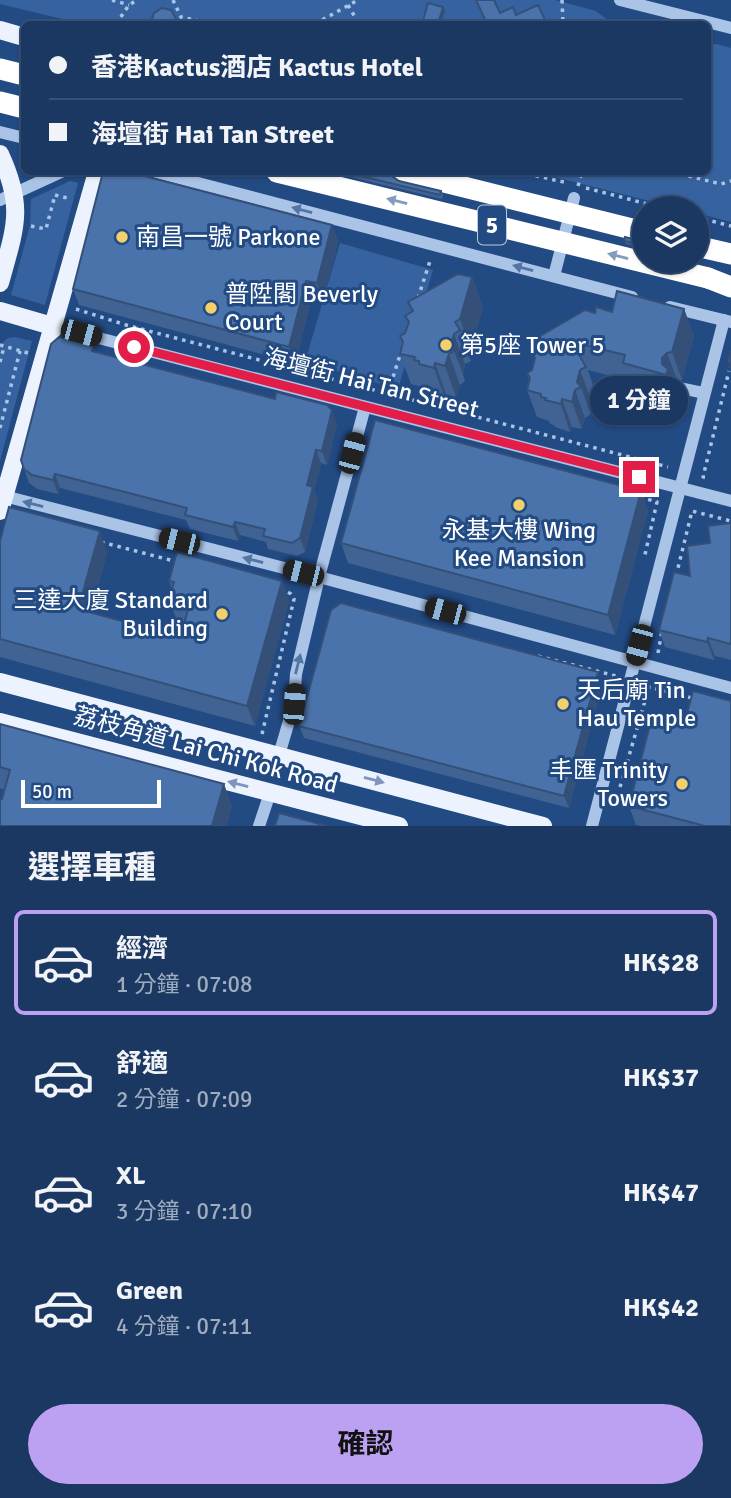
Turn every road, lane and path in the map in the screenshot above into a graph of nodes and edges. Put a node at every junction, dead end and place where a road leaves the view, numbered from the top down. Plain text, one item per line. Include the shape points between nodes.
1 (112, 0) edge
2 (137, 0) edge
3 (173, 0) edge
4 (358, 0) edge
5 (562, 0) edge
6 (620, 0) edge
7 (129, 5) junction
8 (348, 5) junction
9 (118, 21) edge
10 (199, 21) edge
11 (320, 21) edge
12 (357, 21) edge
13 (563, 21) edge
14 (703, 21) edge
15 (711, 23) edge
16 (731, 28) edge
17 (0, 30) edge
18 (21, 36) edge
19 (0, 69) edge
20 (21, 74) edge
21 (0, 102) edge
22 (21, 107) edge
23 (0, 132) edge
24 (21, 137) edge
25 (0, 154) edge
26 (54, 175) edge
27 (96, 175) edge
28 (167, 175) edge
29 (289, 175) edge
30 (416, 175) edge
31 (531, 175) edge
32 (581, 175) edge
33 (684, 175) edge
34 (731, 181) edge
35 (37, 182) junction
36 (580, 183) dead end
37 (55, 195) junction
38 (7, 196) edge
39 (574, 198) dead end
40 (632, 200) edge
41 (87, 203) junction
42 (709, 220) edge
43 (731, 226) edge
44 (47, 229) dead end
45 (632, 229) edge
46 (430, 261) dead end
47 (554, 276) junction
48 (0, 283) edge
49 (731, 285) edge
50 (417, 300) edge
51 (75, 307) edge
52 (0, 311) edge
53 (727, 321) edge
54 (52, 326) junction
55 (405, 340) edge
56 (4, 347) dead end
57 (20, 351) dead end
58 (731, 361) edge
59 (0, 362) edge
60 (680, 388) dead end
61 (388, 393) junction
62 (704, 393) junction
63 (365, 407) junction
64 (0, 428) edge
65 (668, 467) dead end
66 (712, 479) dead end
67 (679, 487) junction
68 (631, 495) edge
69 (1, 501) edge
70 (731, 501) edge
71 (731, 521) edge
72 (93, 540) edge
73 (187, 564) edge
74 (642, 566) dead end
75 (319, 577) junction
76 (673, 588) edge
77 (282, 589) edge
78 (663, 627) edge
79 (657, 653) edge
80 (535, 656) edge
81 (634, 663) junction
82 (616, 676) dead end
83 (0, 682) edge
84 (731, 688) edge
85 (708, 702) edge
86 (0, 722) edge
87 (262, 735) dead end
88 (279, 755) junction
89 (270, 793) junction
90 (617, 798) dead end
91 (259, 826) edge
92 (399, 826) edge
93 (543, 826) edge
94 (592, 826) edge

1 - 7 path
2 - 7 path
3 - 10 path via 181,17
4 - 8 path
5 - 13 path
6 - 14 street
7 - 9 path
8 - 11 path
8 - 12 path
15 - 16 street
17 - 18 main road
19 - 20 highway
21 - 22 highway
23 - 24 street
25 - 38 main road
26 - 35 street
27 - 41 main road
47 -> 28 street
49 -> 29 highway, 5, bridge
30 - 45 highway, 5, bridge
31 - 40 path
32 - 36 path
33 - 34 path via 721,184
35 - 37 path via 42,194
35 - 38 street
37 - 41 path
37 - 44 path
38 - 48 main road via 16,222
39 - 47 street
41 - 54 main road
42 - 43 path
46 - 50 path
47 - 53 street
51 - 61 path, 海壇街 Hai Tan Street via 126,325
52 - 54 main road, 海壇街 Hai Tan Street
53 - 62 street
54 - 63 street, 海壇街 Hai Tan Street
54 - 69 main road
55 - 61 path
56 - 59 path
57 - 64 path
58 - 66 path via 703,477
60 - 62 street
61 - 65 path, 海壇街 Hai Tan Street
62 - 67 street
63 - 67 street, 海壇街 Hai Tan Street
63 - 75 street
67 - 70 street, 海壇街 Hai Tan Street
67 - 81 street
68 - 74 path via 657,502
75 -> 69 street
71 - 76 path via 692,511
72 - 73 path
75 - 81 street
88 -> 75 street
77 - 87 path via 294,599
78 - 79 path
80 - 82 path
81 - 84 street
81 - 94 street
83 - 88 main road, 荔枝角道 Lai Chi Kok Road
85 - 90 path via 649,687
89 -> 86 main road, 荔枝角道 Lai Chi Kok Road
88 -> 93 main road, 荔枝角道 Lai Chi Kok Road
89 - 91 street
89 - 92 main road, 荔枝角道 Lai Chi Kok Road

